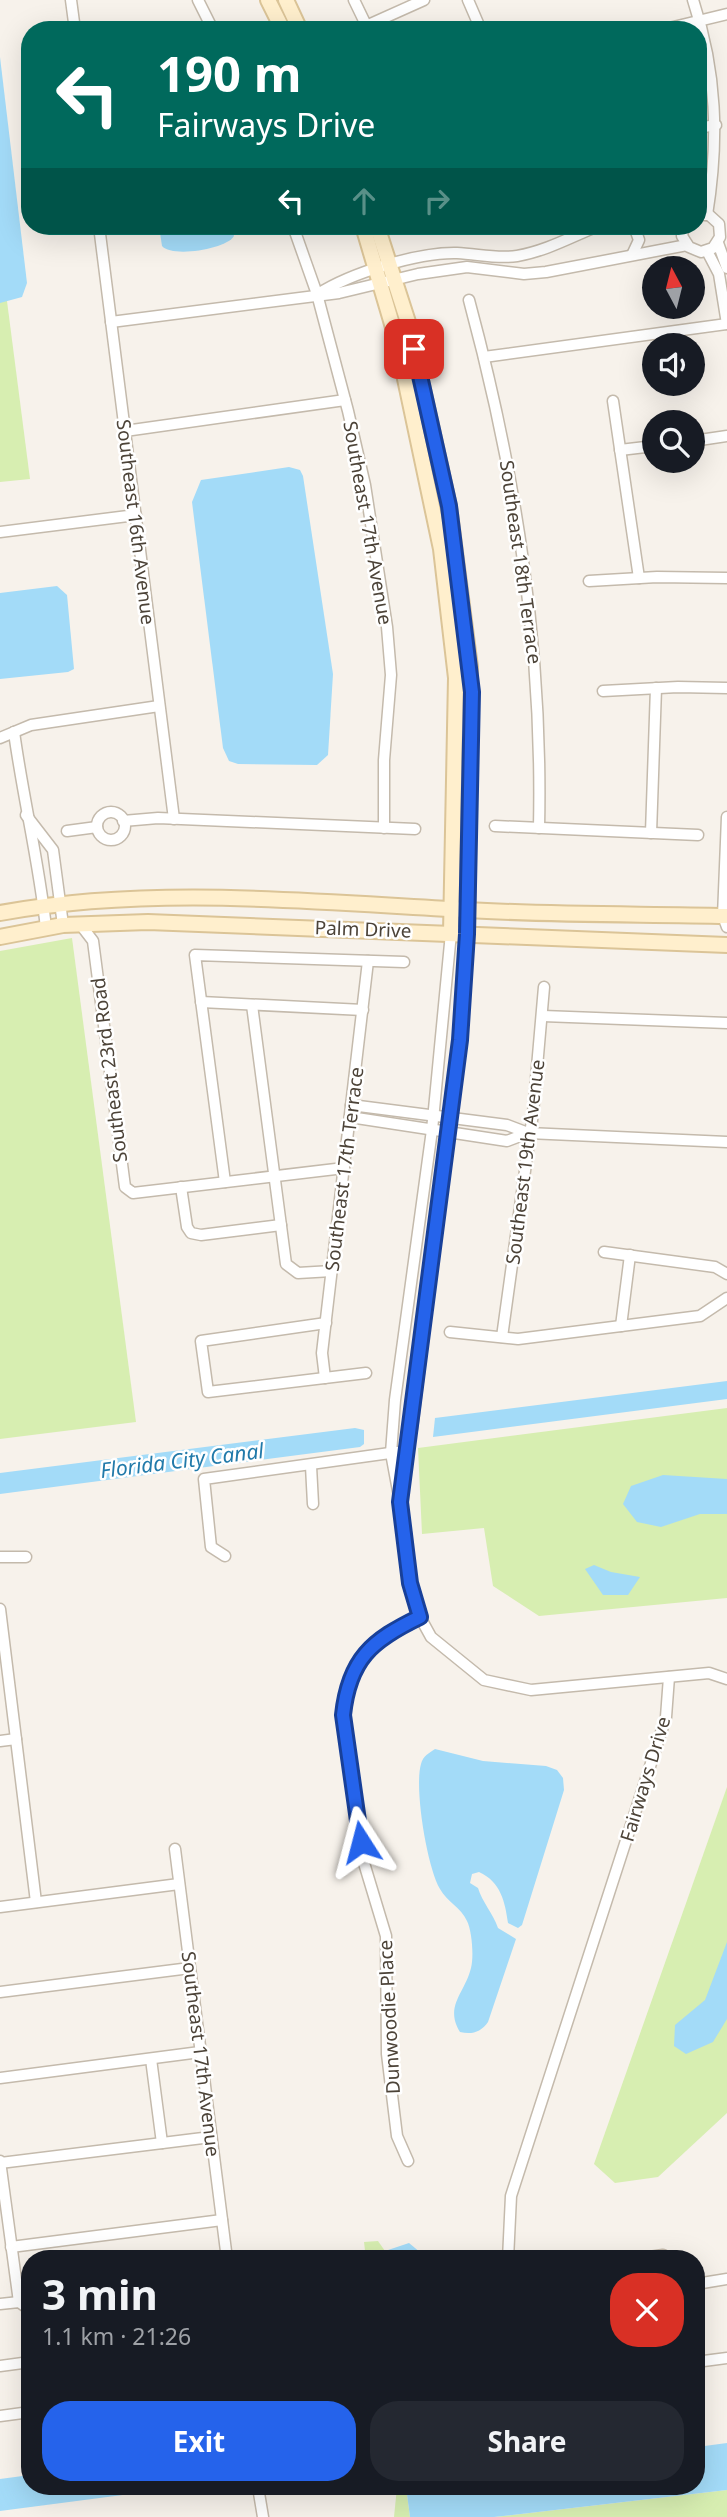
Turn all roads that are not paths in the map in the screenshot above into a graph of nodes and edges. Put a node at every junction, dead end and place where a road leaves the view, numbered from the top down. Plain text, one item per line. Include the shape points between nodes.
1 (71, 0) edge
2 (198, 0) edge
3 (268, 0) edge
4 (286, 0) edge
5 (354, 0) edge
6 (424, 0) edge
7 (468, 0) edge
8 (693, 0) edge
9 (727, 14) edge
10 (74, 21) edge
11 (208, 21) edge
12 (278, 21) edge
13 (296, 21) edge
14 (364, 21) edge
15 (381, 21) edge
16 (477, 21) edge
17 (700, 21) edge
18 (703, 21) edge
19 (707, 49) edge
20 (716, 125) junction
21 (707, 126) edge
22 (707, 197) edge
23 (707, 217) edge
24 (723, 227) edge
25 (100, 235) edge
26 (296, 235) edge
27 (368, 235) edge
28 (379, 235) edge
29 (575, 235) edge
30 (638, 235) edge
31 (682, 235) edge
32 (718, 243) junction
33 (687, 245) junction
34 (707, 251) junction
35 (632, 256) junction
36 (384, 267) junction
37 (727, 268) edge
38 (388, 283) junction
39 (317, 294) junction
40 (469, 300) dead end
41 (111, 322) junction
42 (727, 324) edge
43 (484, 356) junction
44 (345, 400) junction
45 (613, 401) dead end
46 (125, 431) junction
47 (727, 436) edge
48 (705, 439) edge
49 (642, 447) edge
50 (620, 450) junction
51 (136, 516) junction
52 (0, 532) edge
53 (639, 578) junction
54 (727, 578) edge
55 (589, 580) dead end
56 (656, 688) junction
57 (727, 688) edge
58 (603, 691) dead end
59 (159, 706) junction
60 (14, 732) junction
61 (0, 738) edge
62 (26, 815) junction
63 (727, 817) edge
64 (174, 818) junction
65 (123, 821) junction
66 (495, 826) dead end
67 (97, 827) junction
68 (384, 828) junction
69 (539, 828) junction
70 (415, 829) dead end
71 (67, 831) dead end
72 (651, 833) junction
73 (698, 835) dead end
74 (60, 902) junction
75 (44, 905) junction
76 (452, 909) junction
77 (467, 910) junction
78 (0, 913) edge
79 (726, 920) edge
80 (101, 923) junction
81 (80, 924) junction
82 (63, 925) junction
83 (46, 928) junction
84 (451, 933) junction
85 (467, 934) junction
86 (0, 937) edge
87 (93, 941) junction
88 (727, 945) edge
89 (369, 961) junction
90 (404, 962) dead end
91 (544, 987) dead end
92 (201, 1002) junction
93 (253, 1005) junction
94 (363, 1010) junction
95 (543, 1016) junction
96 (727, 1023) edge
97 (351, 1105) junction
98 (433, 1116) junction
99 (350, 1117) junction
100 (451, 1118) junction
101 (432, 1130) junction
102 (449, 1133) junction
103 (528, 1133) junction
104 (727, 1142) edge
105 (344, 1168) junction
106 (274, 1176) junction
107 (225, 1182) junction
108 (181, 1187) junction
109 (281, 1225) junction
110 (604, 1252) dead end
111 (630, 1255) junction
112 (332, 1271) junction
113 (727, 1274) edge
114 (727, 1298) edge
115 (326, 1324) junction
116 (621, 1326) junction
117 (450, 1332) dead end
118 (502, 1337) junction
119 (366, 1373) dead end
120 (325, 1378) junction
121 (405, 1451) junction
122 (391, 1453) junction
123 (312, 1466) junction
124 (400, 1502) junction
125 (313, 1504) dead end
126 (26, 1556) dead end
127 (225, 1556) dead end
128 (0, 1558) edge
129 (0, 1609) edge
130 (420, 1617) junction
131 (3, 1651) edge
132 (670, 1677) junction
133 (727, 1679) edge
134 (16, 1739) junction
135 (0, 1741) edge
136 (174, 1849) dead end
137 (179, 1884) junction
138 (36, 1902) junction
139 (0, 1906) edge
140 (190, 1968) junction
141 (0, 1992) edge
142 (201, 2052) junction
143 (151, 2059) junction
144 (0, 2078) edge
145 (211, 2137) junction
146 (162, 2143) junction
147 (408, 2161) dead end
148 (0, 2162) edge
149 (222, 2220) junction
150 (11, 2247) junction
151 (226, 2250) edge
152 (508, 2250) edge
153 (727, 2279) edge
154 (705, 2283) edge
155 (19, 2302) joint
156 (0, 2304) edge
157 (727, 2358) edge
158 (705, 2361) edge
159 (21, 2363) edge
160 (0, 2366) edge
161 (21, 2413) edge
162 (0, 2416) edge
163 (259, 2495) edge
164 (262, 2517) edge

1 - 10 street
2 - 11 street
3 - 12 street
4 - 13 street
5 - 14 street
6 - 15 street
7 - 16 street
8 - 17 street
9 - 18 street
19 - 20 street
20 - 21 street
20 - 22 street via 715,167
23 - 24 street
24 - 32 street
25 - 41 street, Southeast 16th Avenue
26 - 39 street, Southeast 17th Avenue
27 - 36 street
28 - 36 street
29 - 36 street via 526,254 500,258 455,253
30 - 35 street
31 - 33 street
32 - 34 street
32 - 37 street
33 - 34 street via 694,251
33 - 35 street
34 - 42 street via 719,274
35 - 38 street via 546,272 467,268
36 - 38 street
36 - 39 street via 339,280
38 - 39 street
38 - 76 street via 441,549 456,678
38 - 77 street via 408,322 449,506 470,667
39 - 41 street
39 - 44 street, Southeast 17th Avenue
40 - 43 street, Southeast 18th Terrace
41 - 46 street, Southeast 16th Avenue
42 - 43 street
43 - 69 street, Southeast 18th Terrace via 528,585 540,726
44 - 46 street
44 - 68 street, Southeast 17th Avenue via 365,485 387,627 391,675
45 - 50 street
46 - 51 street, Southeast 16th Avenue
47 - 48 street
49 - 50 street
50 - 53 street
51 - 52 street
51 - 59 street, Southeast 16th Avenue
53 - 54 street
53 - 55 street
56 - 57 street
56 - 58 street
56 - 72 street
59 - 60 street via 31,725
59 - 64 street, Southeast 16th Avenue
60 - 61 street
60 - 62 street
62 - 74 street via 53,850
62 - 75 street via 37,852
63 - 79 street
64 - 65 street
64 - 68 street
65 - 67 street via 114,813 105,814
65 - 67 street via 124,830 114,840 101,836
66 - 69 street
67 - 71 street
68 - 70 street
69 - 72 street
72 - 73 street
74 - 75 street, Palm Drive
74 - 76 street, Palm Drive via 211,898
74 - 82 street
75 - 78 street, Palm Drive
75 - 83 street
76 - 77 street, Palm Drive
76 - 84 street
77 - 79 street, Palm Drive
77 - 85 street
80 - 81 street, Palm Drive
80 - 84 street, Palm Drive
80 - 87 street
81 - 82 street, Palm Drive
81 - 87 street, Southeast 23rd Road
82 - 83 street, Palm Drive
83 - 86 street, Palm Drive
84 - 85 street, Palm Drive
84 - 98 street
85 - 88 street, Palm Drive
85 - 100 street
87 - 108 street, Southeast 23rd Road via 125,1187 133,1193
89 - 90 street
89 - 92 street via 195,955
89 - 94 street, Southeast 17th Terrace
91 - 95 street, Southeast 19th Avenue
92 - 93 street
92 - 107 street
93 - 94 street
93 - 106 street
94 - 97 street, Southeast 17th Terrace
95 - 96 street
95 - 103 street, Southeast 19th Avenue
97 - 98 street
97 - 99 street, Southeast 17th Terrace
98 - 100 street
98 - 101 street
99 - 101 street
99 - 105 street, Southeast 17th Terrace
100 - 102 street
100 - 103 street via 507,1125
101 - 102 street
101 - 122 street
102 - 103 street via 507,1141
102 - 121 street via 412,1428
103 - 104 street
103 - 118 street, Southeast 19th Avenue
105 - 106 street, Southeast 23rd Road
105 - 112 street, Southeast 17th Terrace
106 - 107 street, Southeast 23rd Road
106 - 109 street
107 - 108 street, Southeast 23rd Road
108 - 109 street via 191,1233
109 - 112 street via 286,1264 291,1270
110 - 111 street
111 - 113 street via 715,1267
111 - 116 street
112 - 115 street, Southeast 17th Terrace
114 - 116 street via 700,1316
115 - 120 street, Southeast 17th Terrace
115 - 120 street via 201,1341 208,1392
116 - 118 street
117 - 118 street
119 - 120 street
121 - 122 street
121 - 124 street
122 - 123 street
122 - 124 street
123 - 125 street
123 - 127 street via 204,1479 211,1547
124 - 130 street via 410,1583
126 - 128 street
129 - 131 street
130 - 132 street via 431,1637 484,1680 531,1690
130 - 147 street, Dunwoodie Place via 391,1631 360,1658 343,1715 364,1863 386,1936 387,2054 397,2136
131 - 134 street
132 - 133 street via 709,1673
132 - 152 street, Fairways Drive via 666,1717 511,2196
134 - 135 street
134 - 138 street
136 - 137 street, Southeast 17th Avenue
137 - 138 street
137 - 140 street, Southeast 17th Avenue
138 - 139 street
140 - 141 street
140 - 142 street, Southeast 17th Avenue
142 - 143 street
142 - 145 street, Southeast 17th Avenue
143 - 144 street
143 - 146 street
145 - 146 street
145 - 149 street, Southeast 17th Avenue
146 - 148 street
148 - 150 street
149 - 150 street
149 - 151 street, Southeast 17th Avenue
150 - 155 street
153 - 154 street
155 - 156 street
157 - 158 street
159 - 160 street
161 - 162 street
163 - 164 street

